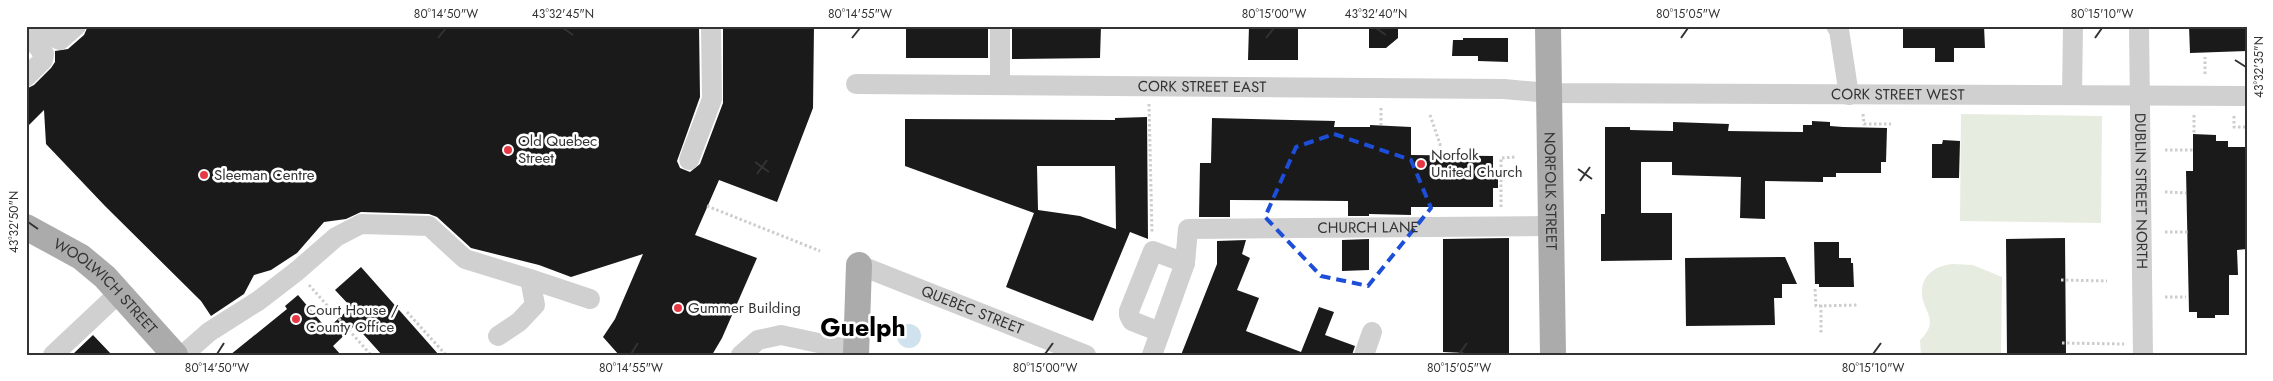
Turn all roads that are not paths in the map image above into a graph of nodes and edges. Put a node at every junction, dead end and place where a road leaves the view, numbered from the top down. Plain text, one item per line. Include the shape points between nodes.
1 (76, 26) edge
2 (711, 26) edge
3 (1000, 26) edge
4 (1548, 26) edge
5 (1836, 26) edge
6 (2072, 26) edge
7 (2139, 26) edge
8 (36, 31) edge
9 (26, 77) edge
10 (856, 84) dead end
11 (1000, 85) junction
12 (1549, 93) junction
13 (1849, 94) junction
14 (2072, 95) junction
15 (2139, 96) junction
16 (2247, 96) edge
17 (689, 160) dead end
18 (1550, 226) junction
19 (26, 227) edge
20 (1185, 263) junction
21 (859, 265) joint
22 (530, 279) junction
23 (120, 292) junction
24 (590, 299) dead end
25 (1160, 332) junction
26 (1372, 332) dead end
27 (498, 336) dead end
28 (2143, 349) edge
29 (1064, 351) edge
30 (856, 353) edge
31 (53, 355) edge
32 (175, 355) edge
33 (183, 355) edge
34 (741, 355) edge
35 (1086, 355) edge
36 (1152, 355) edge
37 (1364, 355) edge
38 (1553, 355) edge

1 - 8 street via 60,40
2 - 17 street via 712,99
3 - 11 street
4 - 12 main road, NORFOLK STREET
5 - 13 street
6 - 14 street
7 - 15 street, DUBLIN STREET NORTH
8 - 9 street via 43,60
10 - 11 street, CORK STREET EAST
11 - 12 street, CORK STREET EAST via 1504,89
12 - 13 street, CORK STREET WEST
12 - 18 main road, NORFOLK STREET
13 - 14 street, CORK STREET WEST
14 - 15 street, CORK STREET WEST
15 - 16 street, CORK STREET WEST
15 - 28 street, DUBLIN STREET NORTH
18 - 20 street, CHURCH LANE via 1188,229
18 - 38 main road, NORFOLK STREET
19 - 23 main road, WOOLWICH STREET via 81,257
20 - 25 street
20 - 25 street via 1153,251 1128,315 1132,322
21 - 29 street, QUEBEC STREET
21 - 30 main road
22 - 24 street
22 - 27 street via 535,305 519,322
22 - 33 street via 465,259 430,226 361,224 336,237 297,271 209,332
23 - 31 street
23 - 32 main road, WOOLWICH STREET
25 - 36 street
26 - 37 street
29 - 35 street, QUEBEC STREET
30 - 34 street via 781,335 758,340

